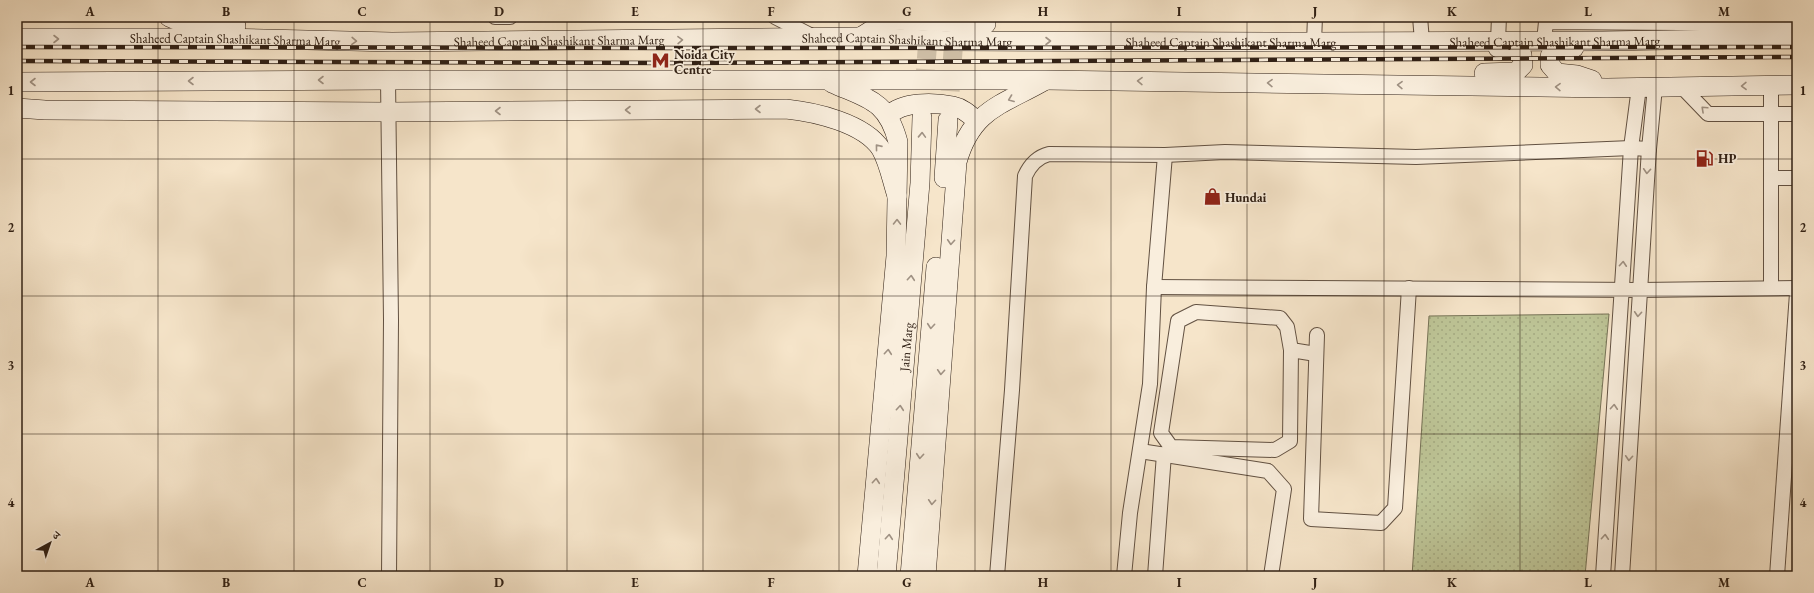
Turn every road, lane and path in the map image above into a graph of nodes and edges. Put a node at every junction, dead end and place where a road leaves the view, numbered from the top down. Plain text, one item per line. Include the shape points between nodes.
1 (169, 17) edge
2 (495, 17) edge
3 (510, 17) edge
4 (775, 17) edge
5 (1315, 17) edge
6 (1420, 17) edge
7 (1499, 17) edge
8 (905, 18) edge
9 (1585, 20) edge
10 (1715, 20) edge
11 (984, 21) edge
12 (1797, 24) edge
13 (861, 37) junction
14 (17, 38) edge
15 (818, 38) junction
16 (1797, 38) edge
17 (302, 39) junction
18 (1018, 41) junction
19 (1427, 41) junction
20 (1498, 41) junction
21 (1544, 41) junction
22 (1603, 41) junction
23 (1314, 42) junction
24 (388, 80) junction
25 (825, 80) junction
26 (1045, 80) junction
27 (17, 82) edge
28 (1427, 85) junction
29 (1771, 85) junction
30 (1797, 85) edge
31 (1647, 87) junction
32 (1682, 87) junction
33 (1607, 88) junction
34 (17, 108) edge
35 (389, 112) junction
36 (1797, 114) edge
37 (1770, 115) junction
38 (888, 116) junction
39 (922, 117) tunnel mouth
40 (948, 120) tunnel mouth
41 (977, 121) junction
42 (1631, 148) junction
43 (1649, 149) junction
44 (1165, 155) junction
45 (1771, 178) junction
46 (1797, 178) edge
47 (898, 196) junction
48 (1154, 287) junction
49 (1408, 288) junction
50 (1771, 288) junction
51 (1797, 288) edge
52 (1622, 289) junction
53 (1640, 290) junction
54 (1797, 293) edge
55 (1317, 335) dead end
56 (1291, 350) junction
57 (1316, 354) junction
58 (1792, 445) edge
59 (1140, 451) junction
60 (1164, 454) junction
61 (389, 576) edge
62 (867, 576) edge
63 (886, 576) edge
64 (910, 576) edge
65 (926, 576) edge
66 (997, 576) edge
67 (1124, 576) edge
68 (1155, 576) edge
69 (1271, 576) edge
70 (1603, 576) edge
71 (1622, 576) edge
72 (1777, 576) edge

1 - 17 main road via 183,24 268,27
2 - 3 street
4 - 15 street
5 - 23 street
6 - 19 street
7 - 20 street
8 - 11 main road
8 - 13 main road via 878,26
9 - 10 street
9 - 21 street via 1546,22
10 - 12 street
11 - 18 main road
13 - 15 main road, Shaheed Captain Shashikant Sharma Marg
13 - 18 main road, Shaheed Captain Shashikant Sharma Marg
14 -> 17 main road, Shaheed Captain Shashikant Sharma Marg
17 -> 15 main road, Shaheed Captain Shashikant Sharma Marg via 392,42
16 - 22 main road, Shaheed Captain Shashikant Sharma Marg
18 -> 23 main road, Shaheed Captain Shashikant Sharma Marg
19 - 20 main road, Shaheed Captain Shashikant Sharma Marg
19 - 23 main road, Shaheed Captain Shashikant Sharma Marg
19 - 28 main road via 1514,50 1522,55 1523,65 1521,70 1511,73 1448,75
20 - 21 main road, Shaheed Captain Shashikant Sharma Marg
21 - 22 main road, Shaheed Captain Shashikant Sharma Marg
22 - 33 main road via 1579,48 1557,49 1550,56 1550,66 1557,73 1577,75
24 - 25 main road
24 -> 27 main road
24 - 35 street
25 - 26 main road
25 - 38 main road via 875,102
28 -> 26 main road
26 -> 41 main road via 1002,102
33 -> 28 main road
29 - 30 main road
29 -> 32 main road
29 - 37 street
31 - 32 main road
31 - 33 main road
31 - 42 street
31 - 43 street
37 -> 32 street via 1708,114
34 - 35 main road
47 -> 35 main road via 886,160 880,148 871,139 830,117 808,111 778,109
35 - 61 street
36 - 37 street
37 - 45 street
38 - 41 main road via 908,105 953,106
38 - 47 main road via 898,142
63 -> 39 main road, Jain Marg via 920,183
40 -> 64 main road, Jain Marg
41 -> 65 main road via 961,147 957,162
42 - 43 street
42 - 44 street via 1416,157 1225,152
52 -> 42 street
43 -> 53 street
44 - 48 street
44 - 66 street via 1049,154 1034,162 1025,176
45 - 46 street
45 - 50 street
62 -> 47 main road via 896,256
48 - 49 street
48 - 59 street via 1150,384
49 - 52 street
49 - 57 street via 1395,508 1381,523 1311,519
50 - 51 street
50 - 53 street
52 - 53 street
70 -> 52 street
53 -> 71 street
54 - 58 street
55 - 57 street
56 - 56 street via 1290,441 1275,450 1172,447 1161,433 1178,321 1196,312 1280,318 1286,326
56 - 57 street
58 - 72 street
59 - 60 street
59 - 67 street via 1130,513
60 - 68 street
60 - 69 street via 1268,471 1284,489

